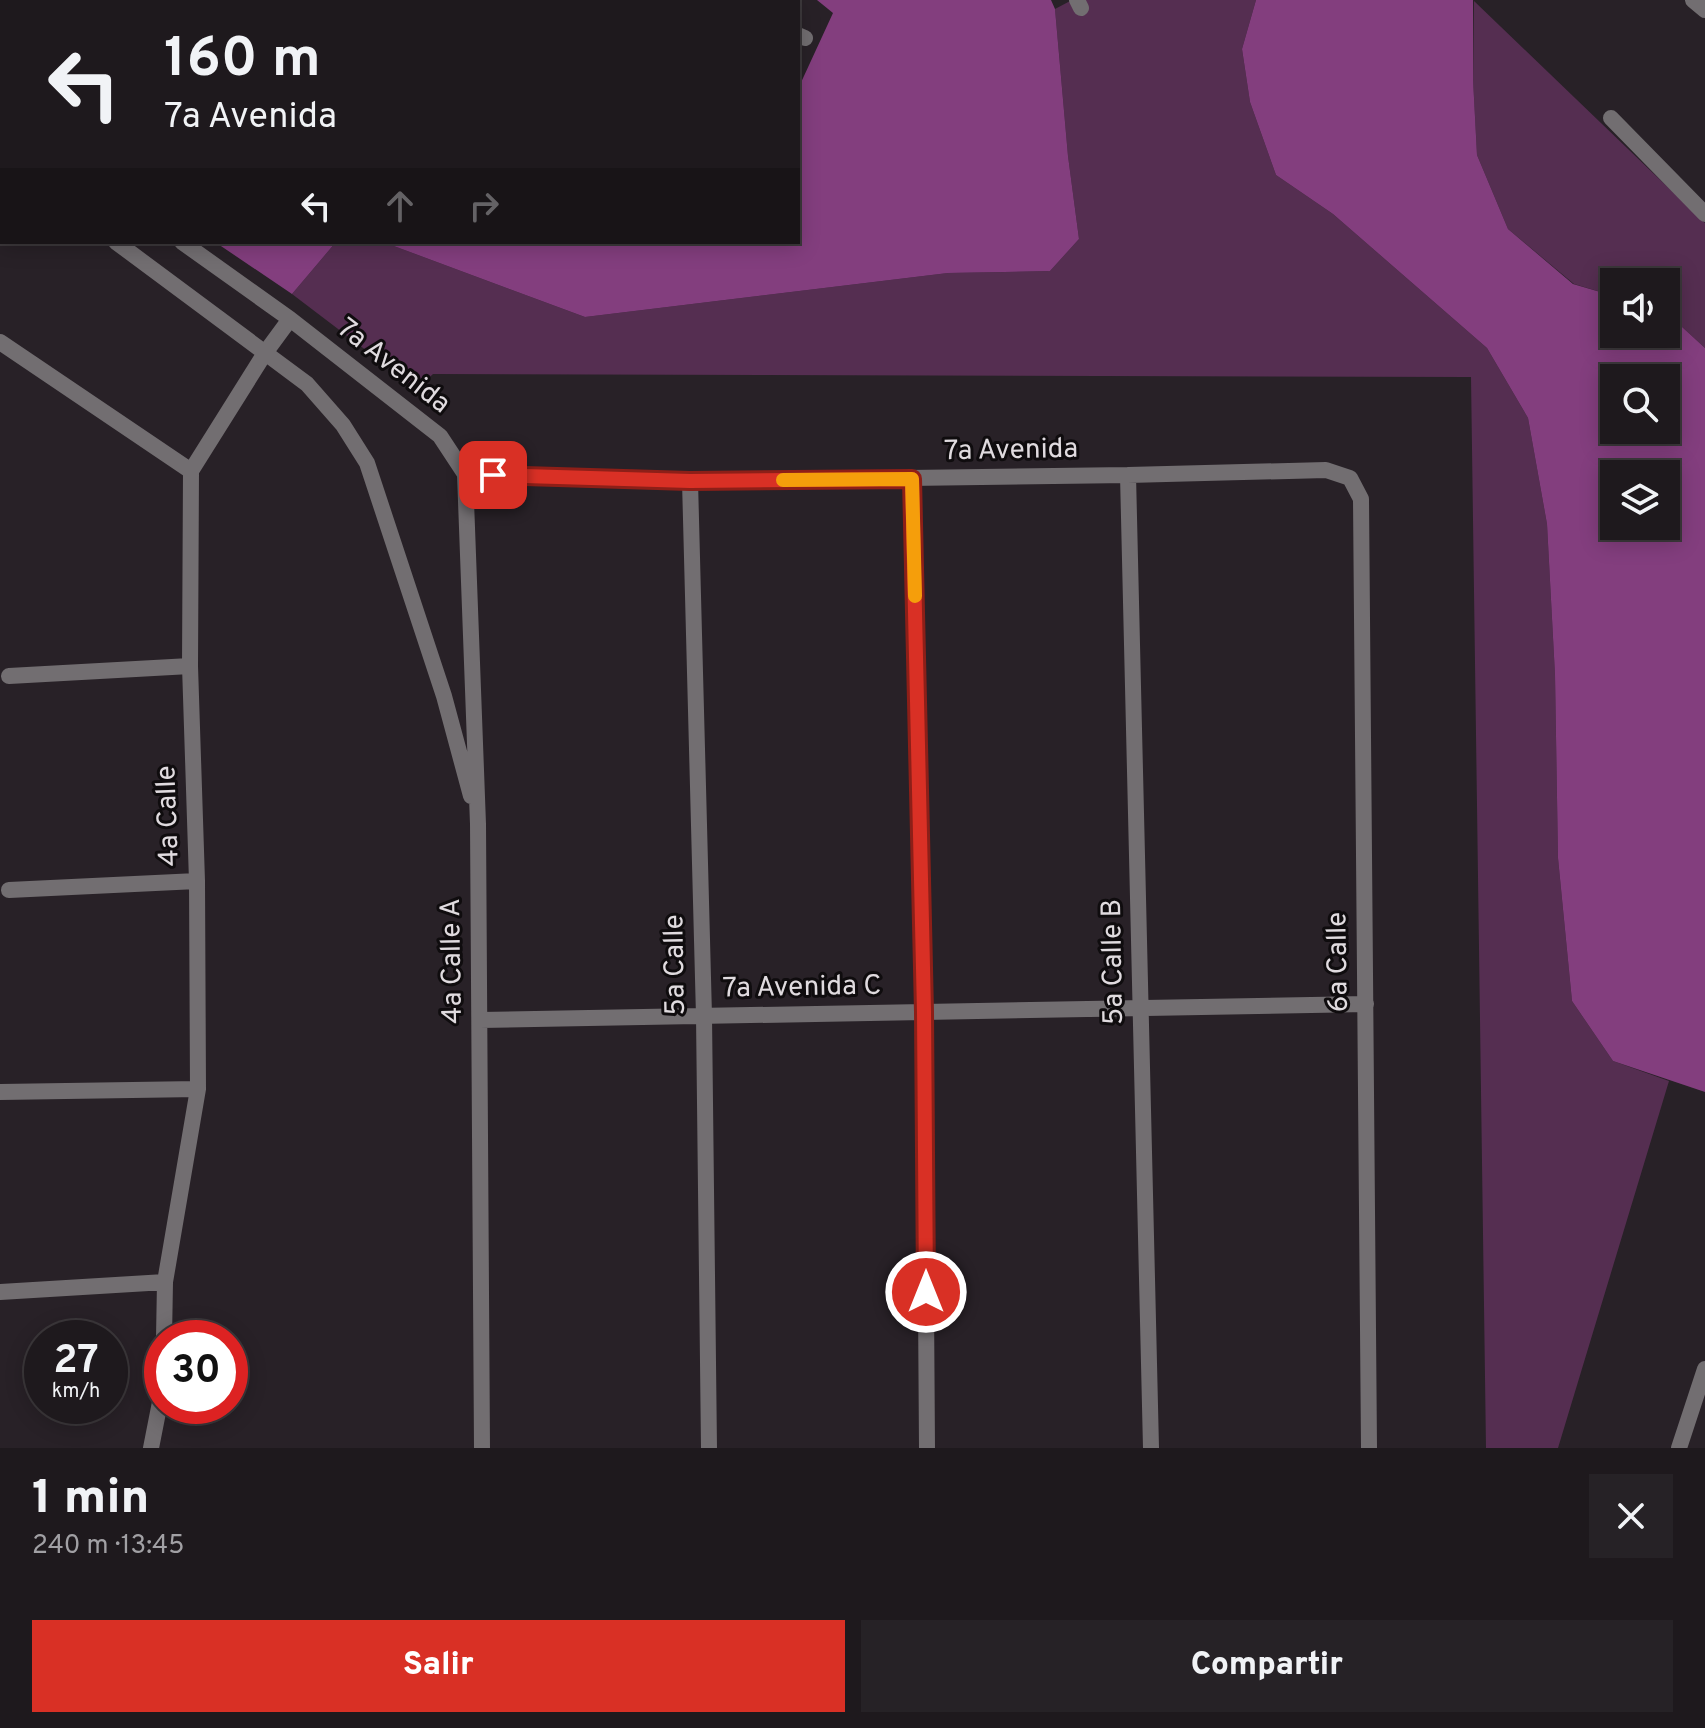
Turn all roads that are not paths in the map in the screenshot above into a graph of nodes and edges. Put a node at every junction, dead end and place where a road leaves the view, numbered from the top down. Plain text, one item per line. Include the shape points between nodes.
1 (1693, 0) edge
2 (1705, 10) edge
3 (1611, 118) dead end
4 (1705, 214) edge
5 (119, 244) edge
6 (185, 244) edge
7 (290, 319) junction
8 (0, 342) edge
9 (265, 353) junction
10 (191, 471) junction
11 (465, 474) junction
12 (1128, 475) junction
13 (1350, 478) joint
14 (912, 479) junction
15 (690, 481) junction
16 (190, 666) junction
17 (9, 676) dead end
18 (478, 824) junction
19 (197, 881) junction
20 (9, 890) dead end
21 (1366, 1004) junction
22 (1141, 1008) junction
23 (924, 1012) junction
24 (704, 1016) junction
25 (480, 1020) junction
26 (198, 1089) junction
27 (0, 1092) edge
28 (165, 1282) junction
29 (0, 1292) edge
30 (164, 1320) edge
31 (1705, 1369) edge
32 (156, 1424) edge
33 (151, 1448) edge
34 (482, 1448) edge
35 (709, 1448) edge
36 (927, 1448) edge
37 (1151, 1448) edge
38 (1369, 1448) edge
39 (1679, 1448) edge

1 - 2 street
3 - 4 street
5 - 9 street
6 - 7 street, 7a Avenida
7 - 9 street
7 - 11 street, 7a Avenida via 440,436
8 - 10 street
9 - 10 street
9 - 18 street via 307,384 367,463 444,696
10 - 16 street, 4a Calle
11 - 15 street, 7a Avenida
11 - 18 street, 4a Calle A
12 - 13 street, 7a Avenida via 1326,470
12 - 14 street, 7a Avenida
12 - 22 street, 5a Calle B
13 - 21 street, 6a Calle via 1361,499
14 - 15 street, 7a Avenida
14 - 23 street
15 - 24 street, 5a Calle
16 - 17 street
16 - 19 street, 4a Calle
18 - 25 street, 4a Calle A
19 - 20 street
19 - 26 street, 4a Calle
21 - 22 street, 7a Avenida C
21 - 38 street, 6a Calle
22 - 23 street, 7a Avenida C
22 - 37 street, 5a Calle B
23 - 24 street, 7a Avenida C
23 - 36 street
24 - 25 street, 7a Avenida C
24 - 35 street, 5a Calle
25 - 34 street, 4a Calle A
26 - 27 street
26 - 28 street, 4a Calle
28 - 29 street
28 - 30 street, 4a Calle
31 - 39 street
32 - 33 street

